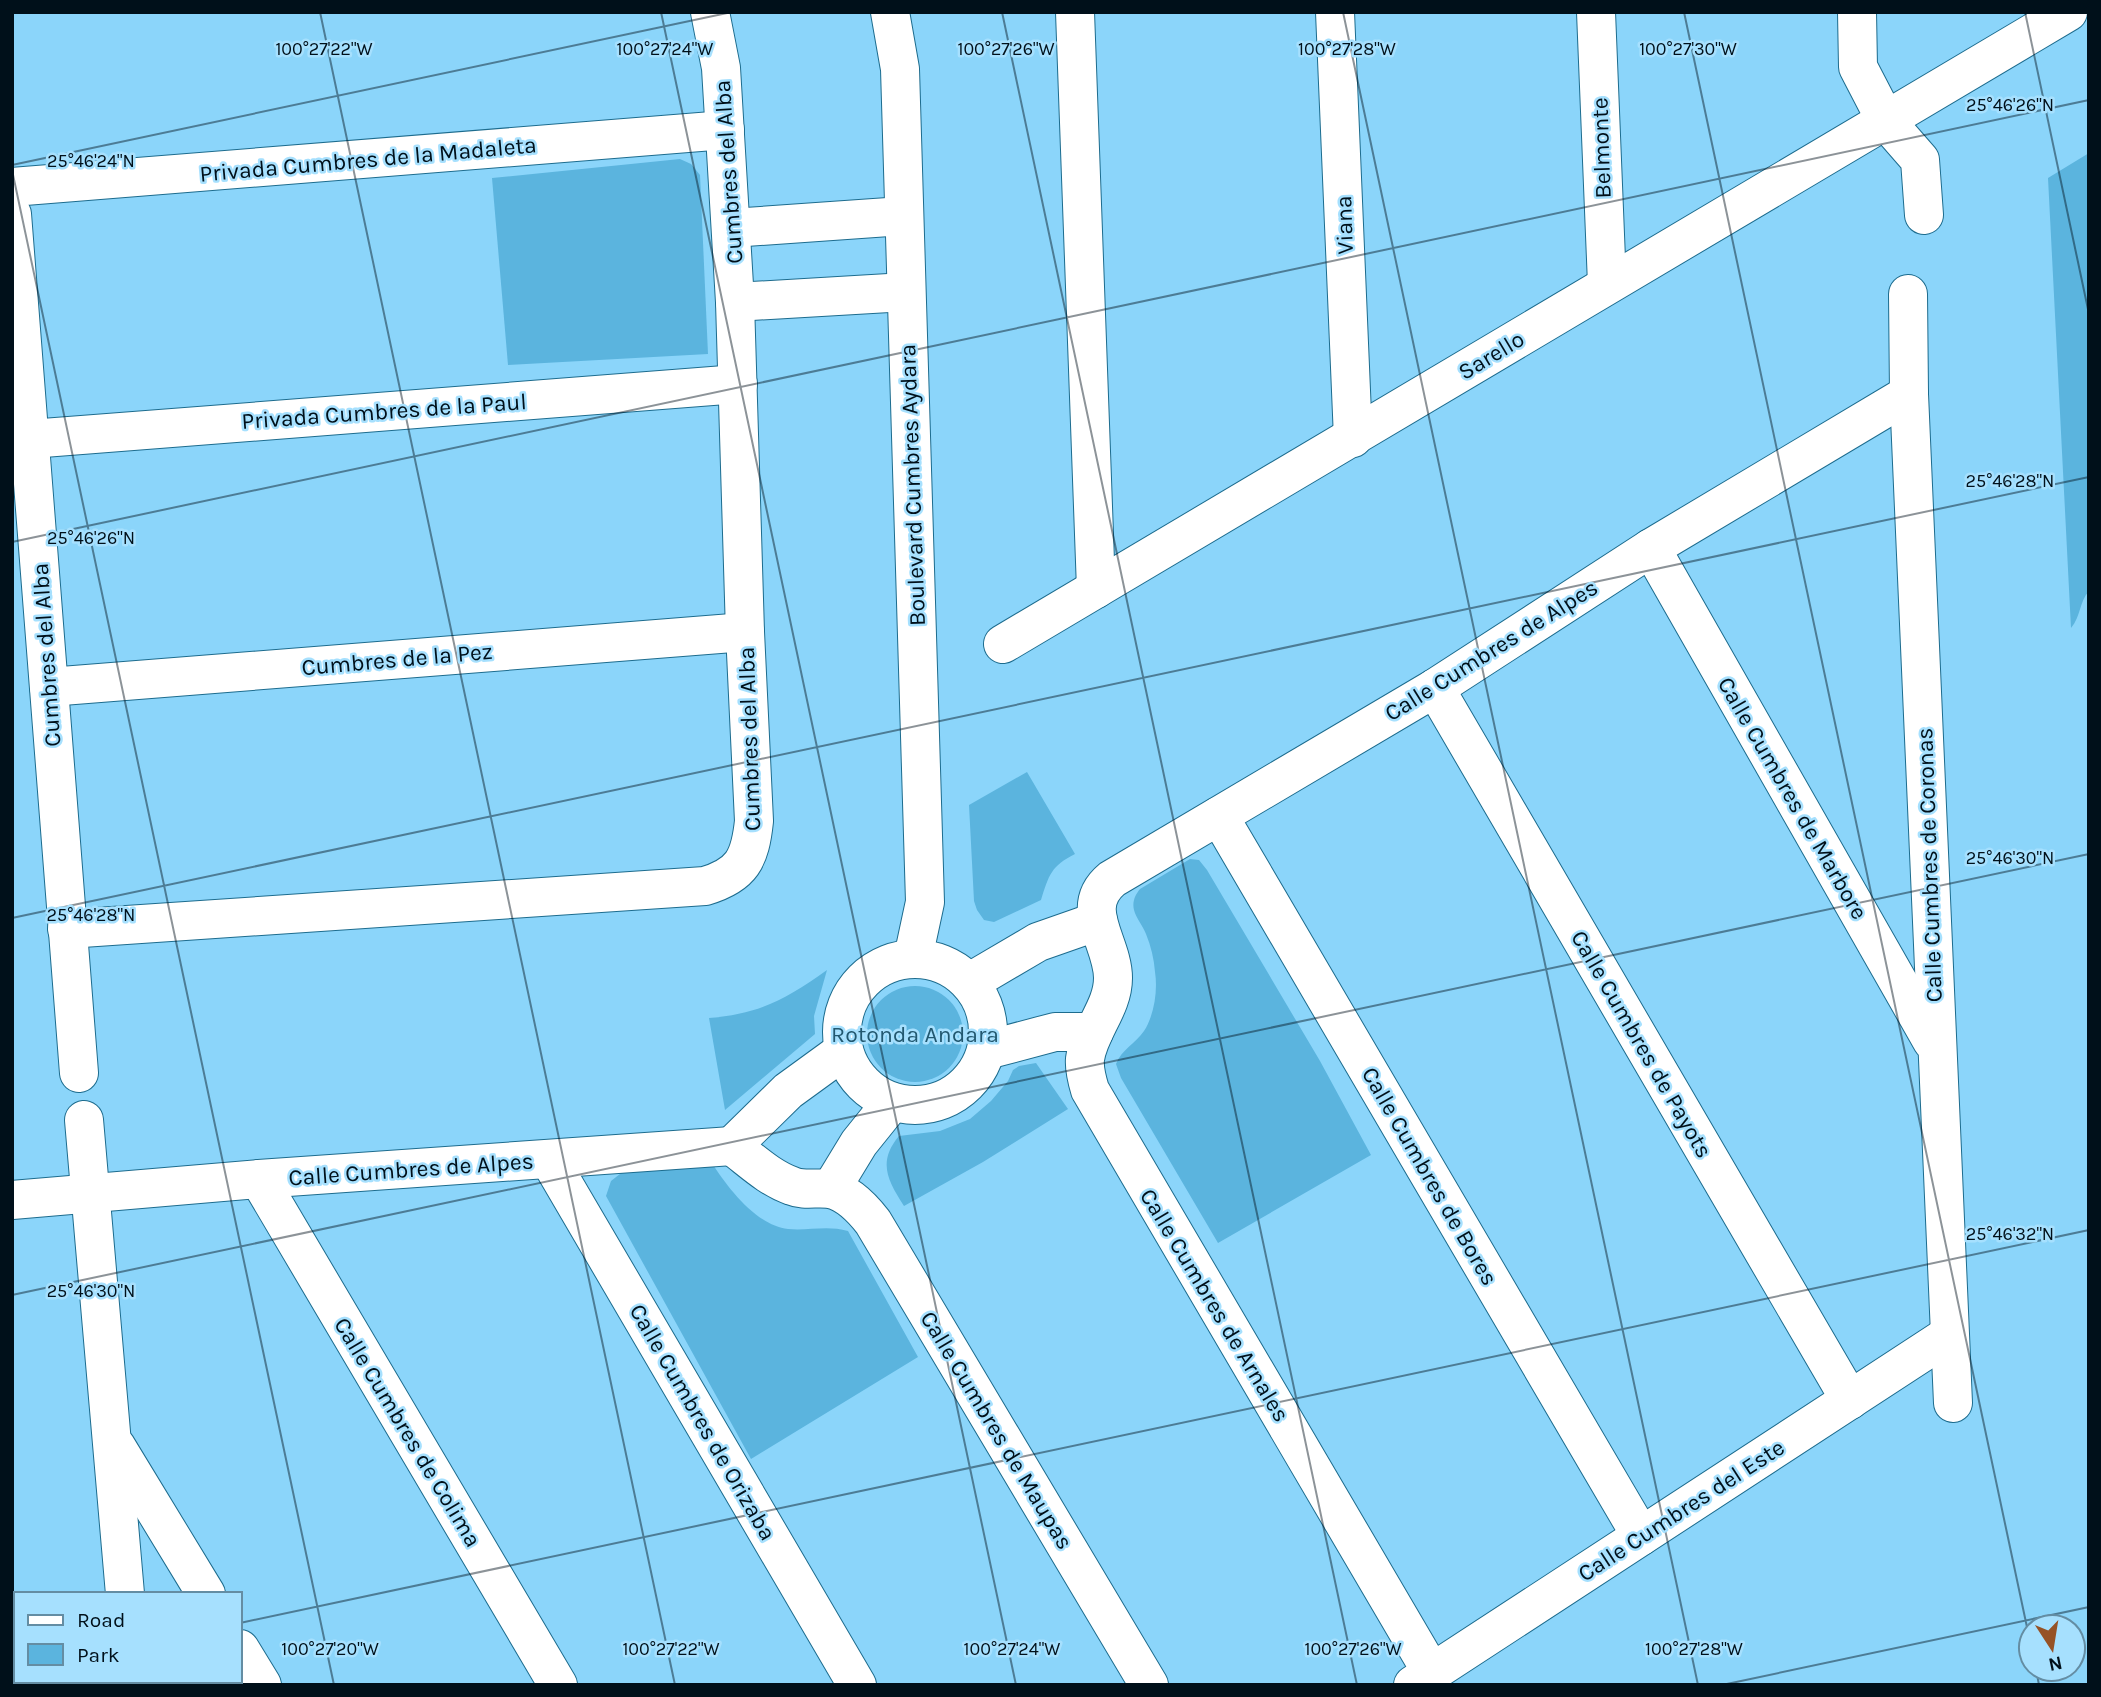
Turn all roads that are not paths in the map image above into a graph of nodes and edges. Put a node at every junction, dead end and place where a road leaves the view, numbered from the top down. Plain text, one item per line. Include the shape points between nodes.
1 (710, 12) edge
2 (890, 12) edge
3 (1075, 12) edge
4 (1335, 12) edge
5 (1596, 12) edge
6 (1857, 12) edge
7 (2068, 12) edge
8 (1886, 121) junction
9 (725, 130) junction
10 (12, 187) edge
11 (12, 214) edge
12 (1924, 215) dead end
13 (903, 216) junction
14 (731, 228) junction
15 (1607, 284) junction
16 (906, 292) junction
17 (1908, 294) dead end
18 (736, 302) junction
19 (738, 384) junction
20 (1909, 394) junction
21 (1353, 438) junction
22 (30, 439) junction
23 (1651, 548) junction
24 (1096, 590) junction
25 (745, 632) junction
26 (1003, 644) dead end
27 (49, 687) junction
28 (1435, 688) junction
29 (1219, 816) junction
30 (1098, 921) junction
31 (66, 929) junction
32 (913, 958) junction
33 (970, 982) junction
34 (1094, 1032) junction
35 (1936, 1048) junction
36 (987, 1050) junction
37 (843, 1051) junction
38 (79, 1073) dead end
39 (892, 1102) junction
40 (84, 1120) dead end
41 (732, 1146) junction
42 (549, 1159) junction
43 (259, 1179) junction
44 (831, 1189) junction
45 (90, 1192) junction
46 (12, 1200) edge
47 (1949, 1335) junction
48 (1850, 1400) junction
49 (1953, 1403) dead end
50 (112, 1441) junction
51 (1642, 1536) junction
52 (125, 1592) edge
53 (205, 1592) edge
54 (242, 1652) edge
55 (1422, 1679) edge
56 (262, 1685) edge
57 (558, 1685) edge
58 (857, 1685) edge
59 (1149, 1685) edge

1 - 9 street, Cumbres del Alba via 721,68
2 - 13 street, Boulevard Cumbres Aydara via 900,69
3 - 24 street
4 - 21 street, Viana
5 - 15 street, Belmonte
6 - 8 street via 1858,68
7 - 8 street, Sarello
8 - 12 street via 1920,160
8 - 15 street, Sarello
9 - 10 street, Privada Cumbres de la Madaleta
9 - 14 street, Cumbres del Alba
11 - 22 street, Cumbres del Alba
13 - 14 street
13 - 16 street, Boulevard Cumbres Aydara
14 - 18 street, Cumbres del Alba
15 - 21 street, Sarello
16 - 18 street
16 - 32 street, Boulevard Cumbres Aydara via 925,902
17 - 20 street, Calle Cumbres de Coronas
18 - 19 street, Cumbres del Alba
19 - 22 street, Privada Cumbres de la Paul
19 - 25 street, Cumbres del Alba
20 - 23 street, Calle Cumbres de Alpes
20 - 35 street, Calle Cumbres de Coronas
21 - 24 street, Sarello
22 - 27 street, Cumbres del Alba
23 - 28 street, Calle Cumbres de Alpes
23 - 35 street, Calle Cumbres de Marbore
24 - 26 street, Sarello
25 - 27 street, Cumbres de la Pez
25 - 31 street, Cumbres del Alba via 752,842 746,860 721,881 705,886
27 - 31 street, Cumbres del Alba
28 - 29 street, Calle Cumbres de Alpes
28 - 48 street, Calle Cumbres de Payots
29 - 30 street, Calle Cumbres de Alpes via 1103,886 1096,902
29 - 51 street, Calle Cumbres de Bores
30 - 33 street via 1038,942
30 - 34 street, Calle Cumbres de Arnales via 1113,976 1107,1007
31 - 38 street, Cumbres del Alba
32 - 33 street via 954,969
32 - 37 street via 881,967 856,988 845,1007
33 - 36 street via 983,1003 989,1026
34 - 36 street via 1055,1032
34 - 55 street, Calle Cumbres de Arnales via 1085,1058 1097,1105
35 - 47 street, Calle Cumbres de Coronas
36 - 39 street via 977,1072 961,1089 940,1101 916,1106
37 - 39 street via 853,1073
37 - 41 street via 788,1091
39 - 44 street
40 - 45 street
41 - 42 street, Calle Cumbres de Alpes
41 - 44 street via 789,1185
42 - 43 street, Calle Cumbres de Alpes
42 - 58 street, Calle Cumbres de Orizaba
43 - 45 street, Calle Cumbres de Alpes
43 - 57 street, Calle Cumbres de Colima
44 - 59 street, Calle Cumbres de Maupas via 856,1204 873,1223
45 - 46 street, Calle Cumbres de Alpes
45 - 50 street
47 - 48 street, Calle Cumbres del Este
47 - 49 street, Calle Cumbres de Coronas
48 - 51 street, Calle Cumbres del Este
50 - 52 street
50 - 53 street
51 - 55 street, Calle Cumbres del Este
54 - 56 street

